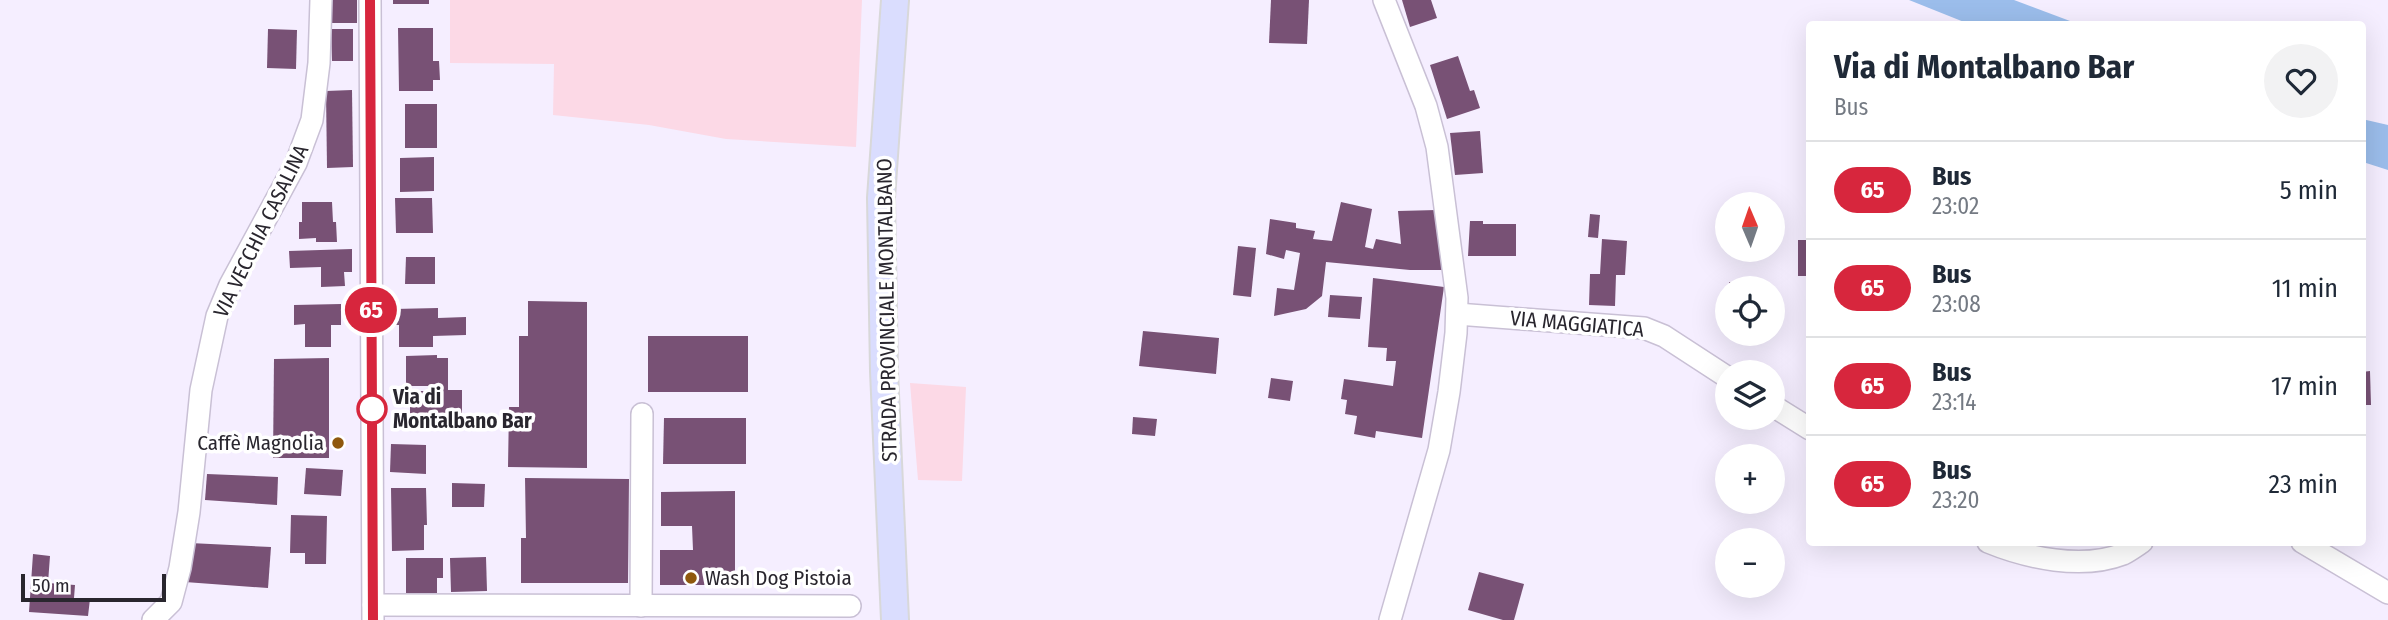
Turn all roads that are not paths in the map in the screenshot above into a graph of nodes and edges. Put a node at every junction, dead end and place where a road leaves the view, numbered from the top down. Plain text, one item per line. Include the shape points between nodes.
1 (321, 0) edge
2 (370, 0) edge
3 (895, 0) edge
4 (1384, 0) edge
5 (1457, 314) junction
6 (1715, 369) edge
7 (1785, 413) edge
8 (642, 414) dead end
9 (1806, 426) edge
10 (2000, 546) edge
11 (2136, 546) edge
12 (2309, 546) edge
13 (2388, 593) edge
14 (641, 606) junction
15 (850, 606) dead end
16 (373, 613) edge
17 (153, 620) edge
18 (895, 620) edge
19 (1390, 620) edge

1 - 17 street, VIA VECCHIA CASALINA via 312,120 296,163 217,316 201,390 180,568 171,602
2 - 16 street
3 - 18 main road, STRADA PROVINCIALE MONTALBANO via 881,198
4 - 5 street via 1426,106 1437,147
5 - 6 street, VIA MAGGIATICA via 1644,328
5 - 19 street via 1439,450
7 - 9 street
8 - 14 street
10 - 11 street via 2032,557 2077,562 2123,554
12 - 13 street
14 - 15 street
14 - 16 street

